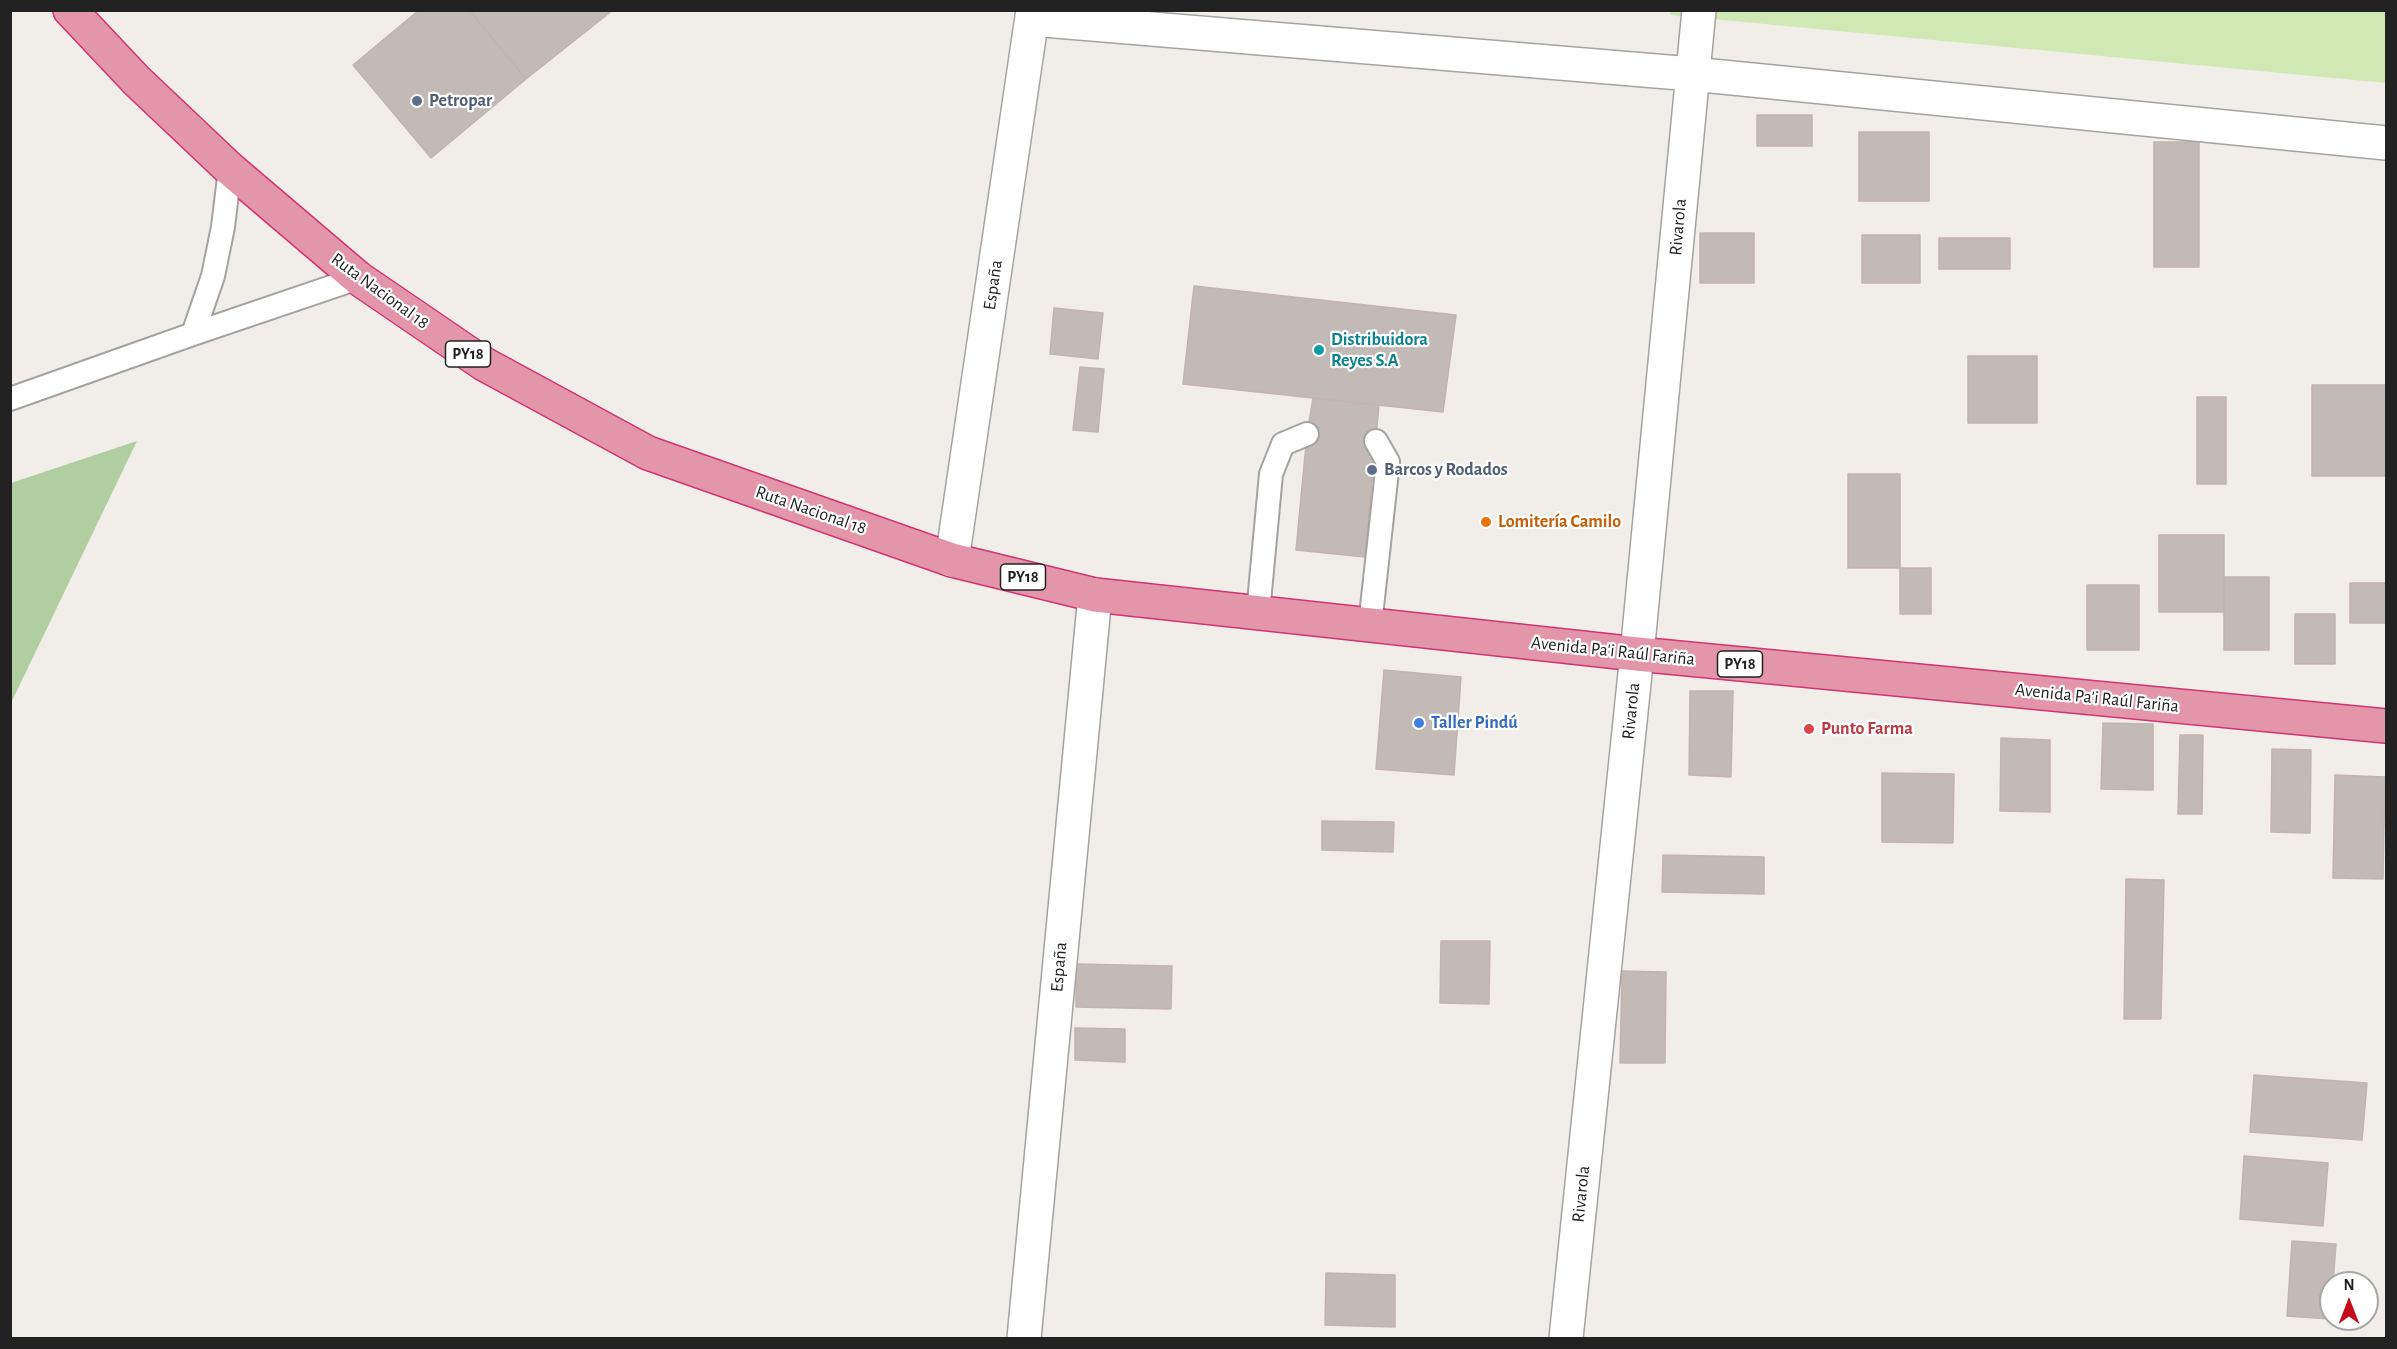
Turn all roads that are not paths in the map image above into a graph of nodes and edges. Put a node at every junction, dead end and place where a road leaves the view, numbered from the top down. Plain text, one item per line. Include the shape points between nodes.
1 (69, 10) edge
2 (1699, 10) edge
3 (1033, 15) edge
4 (1692, 74) junction
5 (2386, 143) edge
6 (230, 169) junction
7 (358, 278) junction
8 (192, 334) junction
9 (10, 399) edge
10 (1307, 434) dead end
11 (1376, 441) dead end
12 (952, 560) junction
13 (1095, 595) junction
14 (1258, 613) junction
15 (1370, 625) junction
16 (1637, 654) junction
17 (2386, 726) edge
18 (1024, 1338) edge
19 (1566, 1338) edge

1 - 6 highway, Ruta Nacional 18 / PY18
2 - 4 street, Rivarola
3 - 4 street
3 - 12 street, España
4 - 5 street
4 - 16 street, Rivarola
6 - 7 highway, Ruta Nacional 18 / PY18
6 - 8 lane via 213,276
7 - 8 lane
7 - 12 highway, Ruta Nacional 18 / PY18 via 484,364 648,453
8 - 9 lane
10 - 14 lane via 1283,444 1271,474
11 - 15 lane via 1388,462
12 - 13 highway, Avenida Pa'i Raúl Fariña / PY18
13 - 14 highway, Avenida Pa'i Raúl Fariña / PY18
13 - 18 street, España
14 - 15 highway, Avenida Pa'i Raúl Fariña / PY18
15 - 16 highway, Avenida Pa'i Raúl Fariña / PY18
16 - 17 highway, Avenida Pa'i Raúl Fariña / PY18
16 - 19 street, Rivarola

